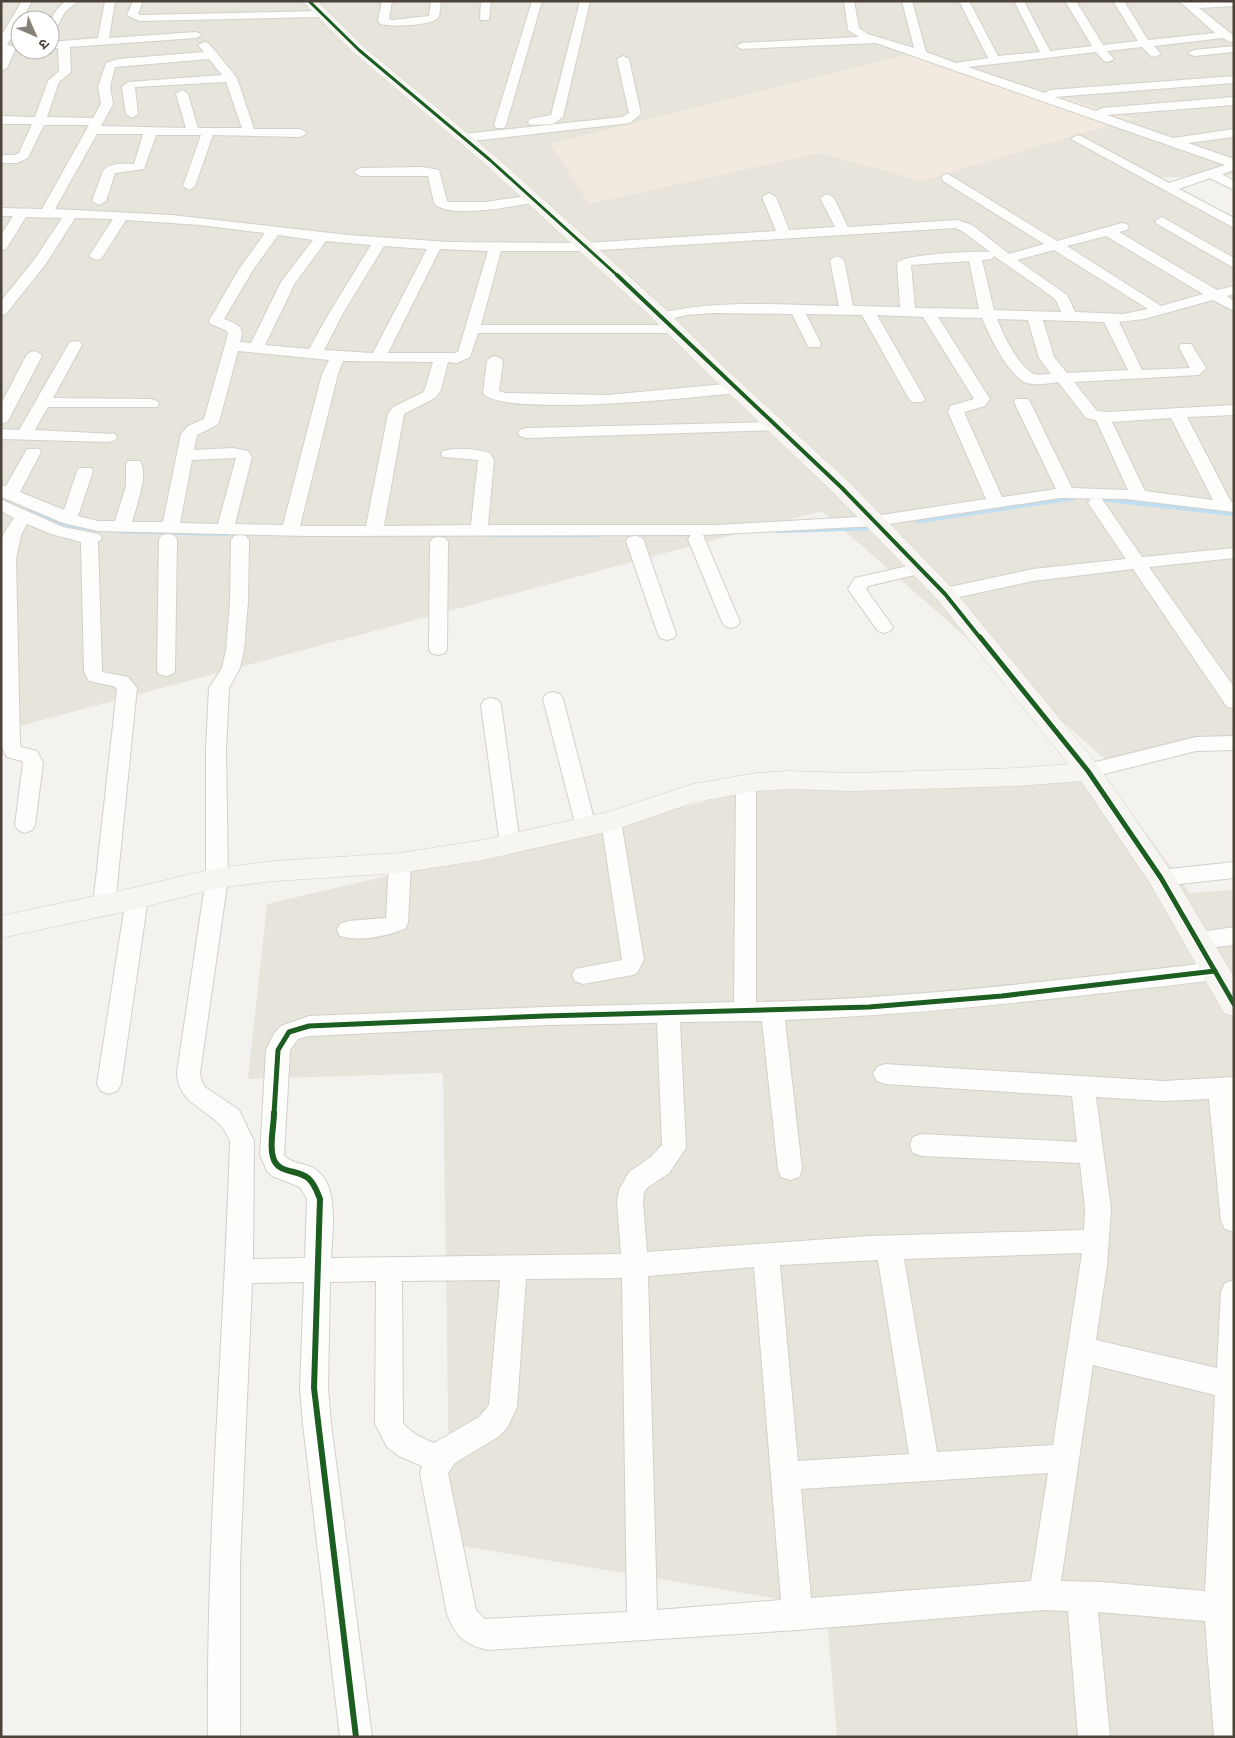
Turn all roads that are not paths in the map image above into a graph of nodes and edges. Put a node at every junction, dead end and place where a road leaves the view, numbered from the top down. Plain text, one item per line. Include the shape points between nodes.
1 (26, 1) edge
2 (73, 1) edge
3 (110, 1) edge
4 (138, 1) edge
5 (300, 1) edge
6 (387, 1) edge
7 (436, 1) edge
8 (486, 1) edge
9 (538, 1) edge
10 (585, 1) edge
11 (849, 1) edge
12 (907, 1) edge
13 (964, 1) edge
14 (1019, 1) edge
15 (1070, 1) edge
16 (1118, 1) edge
17 (1186, 3) edge
18 (1234, 3) edge
19 (316, 10) edge
20 (60, 13) edge
21 (185, 14) junction
22 (485, 18) dead end
23 (1226, 29) junction
24 (196, 36) junction
25 (876, 40) junction
26 (103, 41) junction
27 (1234, 42) edge
28 (64, 44) junction
29 (60, 45) edge
30 (1146, 45) junction
31 (742, 46) dead end
32 (8, 48) edge
33 (1234, 49) edge
34 (1100, 50) junction
35 (921, 54) junction
36 (1185, 54) dead end
37 (1047, 55) junction
38 (213, 56) junction
39 (622, 59) dead end
40 (1139, 59) dead end
41 (995, 61) junction
42 (1095, 64) dead end
43 (954, 65) junction
44 (1, 68) edge
45 (230, 78) junction
46 (1234, 79) edge
47 (182, 94) dead end
48 (1041, 94) junction
49 (1234, 101) edge
50 (1095, 113) junction
51 (132, 114) dead end
52 (1, 120) edge
53 (40, 121) junction
54 (500, 125) junction
55 (96, 126) junction
56 (151, 130) junction
57 (193, 131) junction
58 (208, 132) junction
59 (249, 132) junction
60 (1234, 132) edge
61 (301, 133) dead end
62 (459, 134) junction
63 (1077, 139) dead end
64 (1175, 141) junction
65 (1, 159) edge
66 (360, 172) dead end
67 (1210, 173) junction
68 (948, 178) dead end
69 (189, 186) dead end
70 (1234, 186) edge
71 (1168, 188) junction
72 (769, 197) dead end
73 (827, 198) dead end
74 (532, 199) junction
75 (99, 202) dead end
76 (1, 212) edge
77 (22, 212) junction
78 (46, 213) junction
79 (71, 214) junction
80 (121, 217) junction
81 (1162, 221) dead end
82 (1234, 224) edge
83 (1124, 226) dead end
84 (274, 231) junction
85 (844, 231) junction
86 (1108, 231) junction
87 (784, 234) junction
88 (322, 237) junction
89 (380, 242) junction
90 (436, 244) junction
91 (1057, 245) junction
92 (1, 246) edge
93 (496, 246) junction
94 (586, 247) junction
95 (96, 256) dead end
96 (974, 256) junction
97 (1003, 257) junction
98 (837, 260) dead end
99 (1234, 264) edge
100 (1234, 290) edge
101 (1213, 296) junction
102 (1234, 307) edge
103 (797, 310) junction
104 (846, 310) junction
105 (1, 311) edge
106 (867, 311) junction
107 (1160, 311) junction
108 (908, 312) junction
109 (928, 313) junction
110 (988, 315) junction
111 (1034, 316) junction
112 (1070, 317) junction
113 (1110, 319) junction
114 (668, 323) junction
115 (472, 329) junction
116 (814, 344) dead end
117 (75, 345) dead end
118 (231, 346) junction
119 (1186, 347) dead end
120 (256, 349) junction
121 (314, 354) junction
122 (34, 356) dead end
123 (338, 356) junction
124 (378, 358) junction
125 (442, 358) junction
126 (494, 361) dead end
127 (1137, 374) junction
128 (1062, 378) junction
129 (735, 388) junction
130 (917, 399) dead end
131 (43, 402) junction
132 (1022, 402) dead end
133 (151, 404) dead end
134 (1234, 410) edge
135 (1177, 414) junction
136 (1102, 417) junction
137 (1, 419) edge
138 (777, 426) junction
139 (526, 433) dead end
140 (1, 434) edge
141 (25, 434) junction
142 (109, 437) dead end
143 (32, 452) dead end
144 (449, 454) dead end
145 (185, 456) junction
146 (134, 464) dead end
147 (85, 471) dead end
148 (1066, 493) junction
149 (4, 496) edge
150 (1139, 496) junction
151 (996, 503) junction
152 (1096, 503) dead end
153 (1229, 507) edge
154 (24, 516) junction
155 (69, 518) junction
156 (880, 526) junction
157 (122, 527) junction
158 (290, 530) junction
159 (374, 531) junction
160 (479, 531) junction
161 (169, 534) junction
162 (232, 534) junction
163 (89, 538) junction
164 (697, 539) junction
165 (635, 541) junction
166 (439, 542) junction
167 (1234, 552) edge
168 (1138, 563) junction
169 (921, 568) junction
170 (945, 594) junction
171 (731, 622) dead end
172 (884, 627) dead end
173 (667, 634) dead end
174 (438, 650) dead end
175 (5, 663) edge
176 (166, 670) dead end
177 (553, 699) dead end
178 (1234, 702) edge
179 (491, 706) dead end
180 (1234, 743) edge
181 (1088, 771) junction
182 (746, 784) junction
183 (598, 824) junction
184 (26, 825) dead end
185 (510, 844) junction
186 (400, 863) junction
187 (1234, 870) edge
188 (217, 878) junction
189 (1161, 878) junction
190 (137, 898) junction
191 (104, 905) junction
192 (1, 927) edge
193 (348, 930) dead end
194 (1234, 936) edge
195 (1198, 940) junction
196 (1215, 971) junction
197 (584, 975) dead end
198 (1234, 1004) edge
199 (745, 1012) junction
200 (773, 1012) junction
201 (668, 1014) junction
202 (885, 1074) dead end
203 (109, 1084) dead end
204 (1083, 1086) junction
205 (1227, 1088) edge
206 (922, 1145) dead end
207 (1091, 1153) junction
208 (790, 1169) dead end
209 (1234, 1221) edge
210 (1096, 1241) junction
211 (889, 1248) junction
212 (766, 1254) junction
213 (635, 1265) junction
214 (514, 1267) junction
215 (317, 1269) junction
216 (389, 1269) junction
217 (239, 1271) junction
218 (1234, 1292) edge
219 (1081, 1349) junction
220 (1232, 1386) edge
221 (1065, 1458) junction
222 (438, 1459) junction
223 (925, 1467) junction
224 (784, 1476) junction
225 (1044, 1596) junction
226 (1082, 1596) junction
227 (1226, 1608) edge
228 (797, 1615) junction
229 (642, 1626) junction
230 (224, 1737) edge
231 (356, 1737) edge
232 (1094, 1737) edge
233 (1230, 1737) edge

1 - 32 street via 12,29
2 - 20 street
3 - 26 street
4 - 21 street via 133,16
5 - 19 street
6 - 7 street via 383,20 392,23 432,19
8 - 22 street
9 - 54 street
10 - 54 street via 557,117 547,121
11 - 25 street via 854,30
12 - 35 street
13 - 41 street
14 - 37 street
15 - 34 street
16 - 30 street
17 - 18 street
17 - 23 street via 1212,25
19 - 21 street
19 - 62 street
21 - 24 street
23 - 27 street
23 - 30 street
24 - 26 street
24 - 38 street
25 - 31 street
25 - 35 street
26 - 28 street
28 - 29 street
28 - 53 street via 65,72 54,81
30 - 34 street
30 - 40 street via 1162,56
32 - 44 street
33 - 36 street
34 - 37 street
34 - 42 street via 1115,61
35 - 43 street
37 - 41 street
38 - 45 street
38 - 55 street via 114,62 110,65 104,87 107,104
39 - 62 street via 635,114 632,117 615,122
41 - 43 street
43 - 48 street
45 - 51 street via 132,84 128,87
45 - 59 street
46 - 48 street
47 - 57 street
48 - 50 street
49 - 50 street
50 - 64 street
52 - 53 street
53 - 55 street
53 - 65 street via 24,155 17,159
54 - 62 street
55 - 56 street
55 - 78 street
56 - 57 street
56 - 75 street via 140,166 108,171
57 - 58 street
58 - 59 street
58 - 69 street
59 - 61 street
60 - 64 street
62 - 74 street
63 - 71 street
64 - 67 street via 1232,162 1230,166
66 - 74 street via 434,173 441,203 445,206
67 - 70 street
67 - 71 street
68 - 91 street
71 - 82 street
72 - 87 street
73 - 85 street
74 - 94 street
76 - 77 street
77 - 78 street
77 - 92 street
78 - 79 street
79 - 80 street
79 - 105 street via 40,262
80 - 84 street via 227,224
80 - 95 street
81 - 99 street
83 - 86 street
84 - 88 street
84 - 118 street via 246,269 216,321 234,329
85 - 87 street
85 - 97 street via 957,224 967,228
86 - 91 street
86 - 101 street
87 - 94 street
88 - 89 street
88 - 120 street via 288,282
89 - 90 street
89 - 121 street
90 - 93 street
90 - 124 street
91 - 97 street
91 - 107 street
93 - 94 street
93 - 115 street
94 - 114 street
96 - 97 street
96 - 108 street via 904,263
96 - 110 street
97 - 112 street via 1062,298
98 - 104 street
100 - 101 street
101 - 102 street
101 - 107 street
103 - 104 street
103 - 114 street via 687,311
103 - 116 street
104 - 106 street
106 - 108 street
106 - 130 street
107 - 113 street
108 - 109 street
109 - 110 street
109 - 151 street via 982,399 980,404 960,407 956,412
110 - 111 street
110 - 128 street via 1002,343 1026,376 1037,380
111 - 112 street
111 - 128 street via 1045,353
112 - 113 street
113 - 127 street
114 - 115 street
114 - 129 street
115 - 125 street via 465,354 457,358
117 - 131 street
118 - 120 street
118 - 145 street via 210,422 191,431
119 - 127 street via 1198,368 1194,372
120 - 121 street
121 - 123 street
122 - 137 street
123 - 124 street
123 - 158 street via 330,374
124 - 125 street
125 - 159 street via 430,395 396,414
126 - 129 street via 491,392 503,398 630,399
127 - 128 street
128 - 136 street via 1088,412
129 - 138 street
131 - 133 street
131 - 141 street
132 - 148 street
134 - 135 street
135 - 136 street
135 - 153 street
136 - 150 street
138 - 139 street
138 - 156 street
140 - 141 street
141 - 142 street
143 - 149 street
144 - 160 street via 480,455 486,460
145 - 161 street
145 - 162 street via 242,454
146 - 157 street via 134,486
147 - 155 street
148 - 150 street via 1108,492
148 - 151 street
149 - 154 street
149 - 155 street
150 - 153 street
151 - 156 street
152 - 168 street
154 - 163 street via 61,532
154 - 175 street via 9,544 7,559
155 - 157 street via 98,526
156 - 160 street
156 - 164 street
156 - 169 street
157 - 161 street
158 - 159 street
158 - 162 street
159 - 160 street
161 - 162 street
161 - 163 street
161 - 176 street
162 - 166 street
162 - 188 street via 240,609 229,674 219,688
163 - 191 street via 93,672 102,679 125,682 127,688
164 - 165 street
164 - 171 street
165 - 166 street
165 - 173 street
166 - 174 street
167 - 168 street
168 - 170 street via 1033,575
168 - 178 street
169 - 170 street
169 - 172 street via 857,585 856,589
170 - 181 street
175 - 184 street via 11,750 30,756 33,763
177 - 183 street
179 - 185 street
180 - 181 street via 1196,744
181 - 182 street via 1020,777 854,782 787,780
181 - 189 street
182 - 183 street via 694,793
182 - 199 street
183 - 185 street
183 - 197 street via 632,960 625,969
185 - 186 street
186 - 188 street
186 - 193 street via 397,923
187 - 189 street
188 - 190 street
188 - 217 street via 188,1080 192,1090 232,1118 242,1141
189 - 195 street
190 - 191 street
190 - 203 street
191 - 192 street
194 - 195 street
195 - 196 street
196 - 198 street
196 - 200 street via 1002,996
199 - 200 street
199 - 201 street
200 - 208 street
201 - 213 street via 675,1142 669,1157 638,1180 632,1190
201 - 215 street via 309,1026 291,1031 283,1037 278,1050 272,1155 274,1163 281,1169 306,1175 318,1188
202 - 204 street
204 - 205 street via 1163,1091
204 - 207 street
205 - 209 street
206 - 207 street
207 - 210 street via 1098,1209
210 - 211 street
210 - 219 street
211 - 212 street
211 - 223 street
212 - 213 street
212 - 224 street
213 - 214 street
213 - 229 street
214 - 216 street
214 - 222 street via 500,1416 492,1426 444,1452
215 - 216 street
215 - 217 street
215 - 231 street via 314,1388
216 - 222 street via 389,1424 392,1434 400,1442
217 - 230 street via 222,1664
218 - 220 street
219 - 220 street
219 - 221 street
220 - 227 street
221 - 223 street
221 - 225 street
222 - 229 street via 434,1473 462,1614 468,1626 488,1635
223 - 224 street
224 - 228 street
225 - 226 street
225 - 228 street
226 - 227 street
226 - 232 street
227 - 233 street
228 - 229 street

